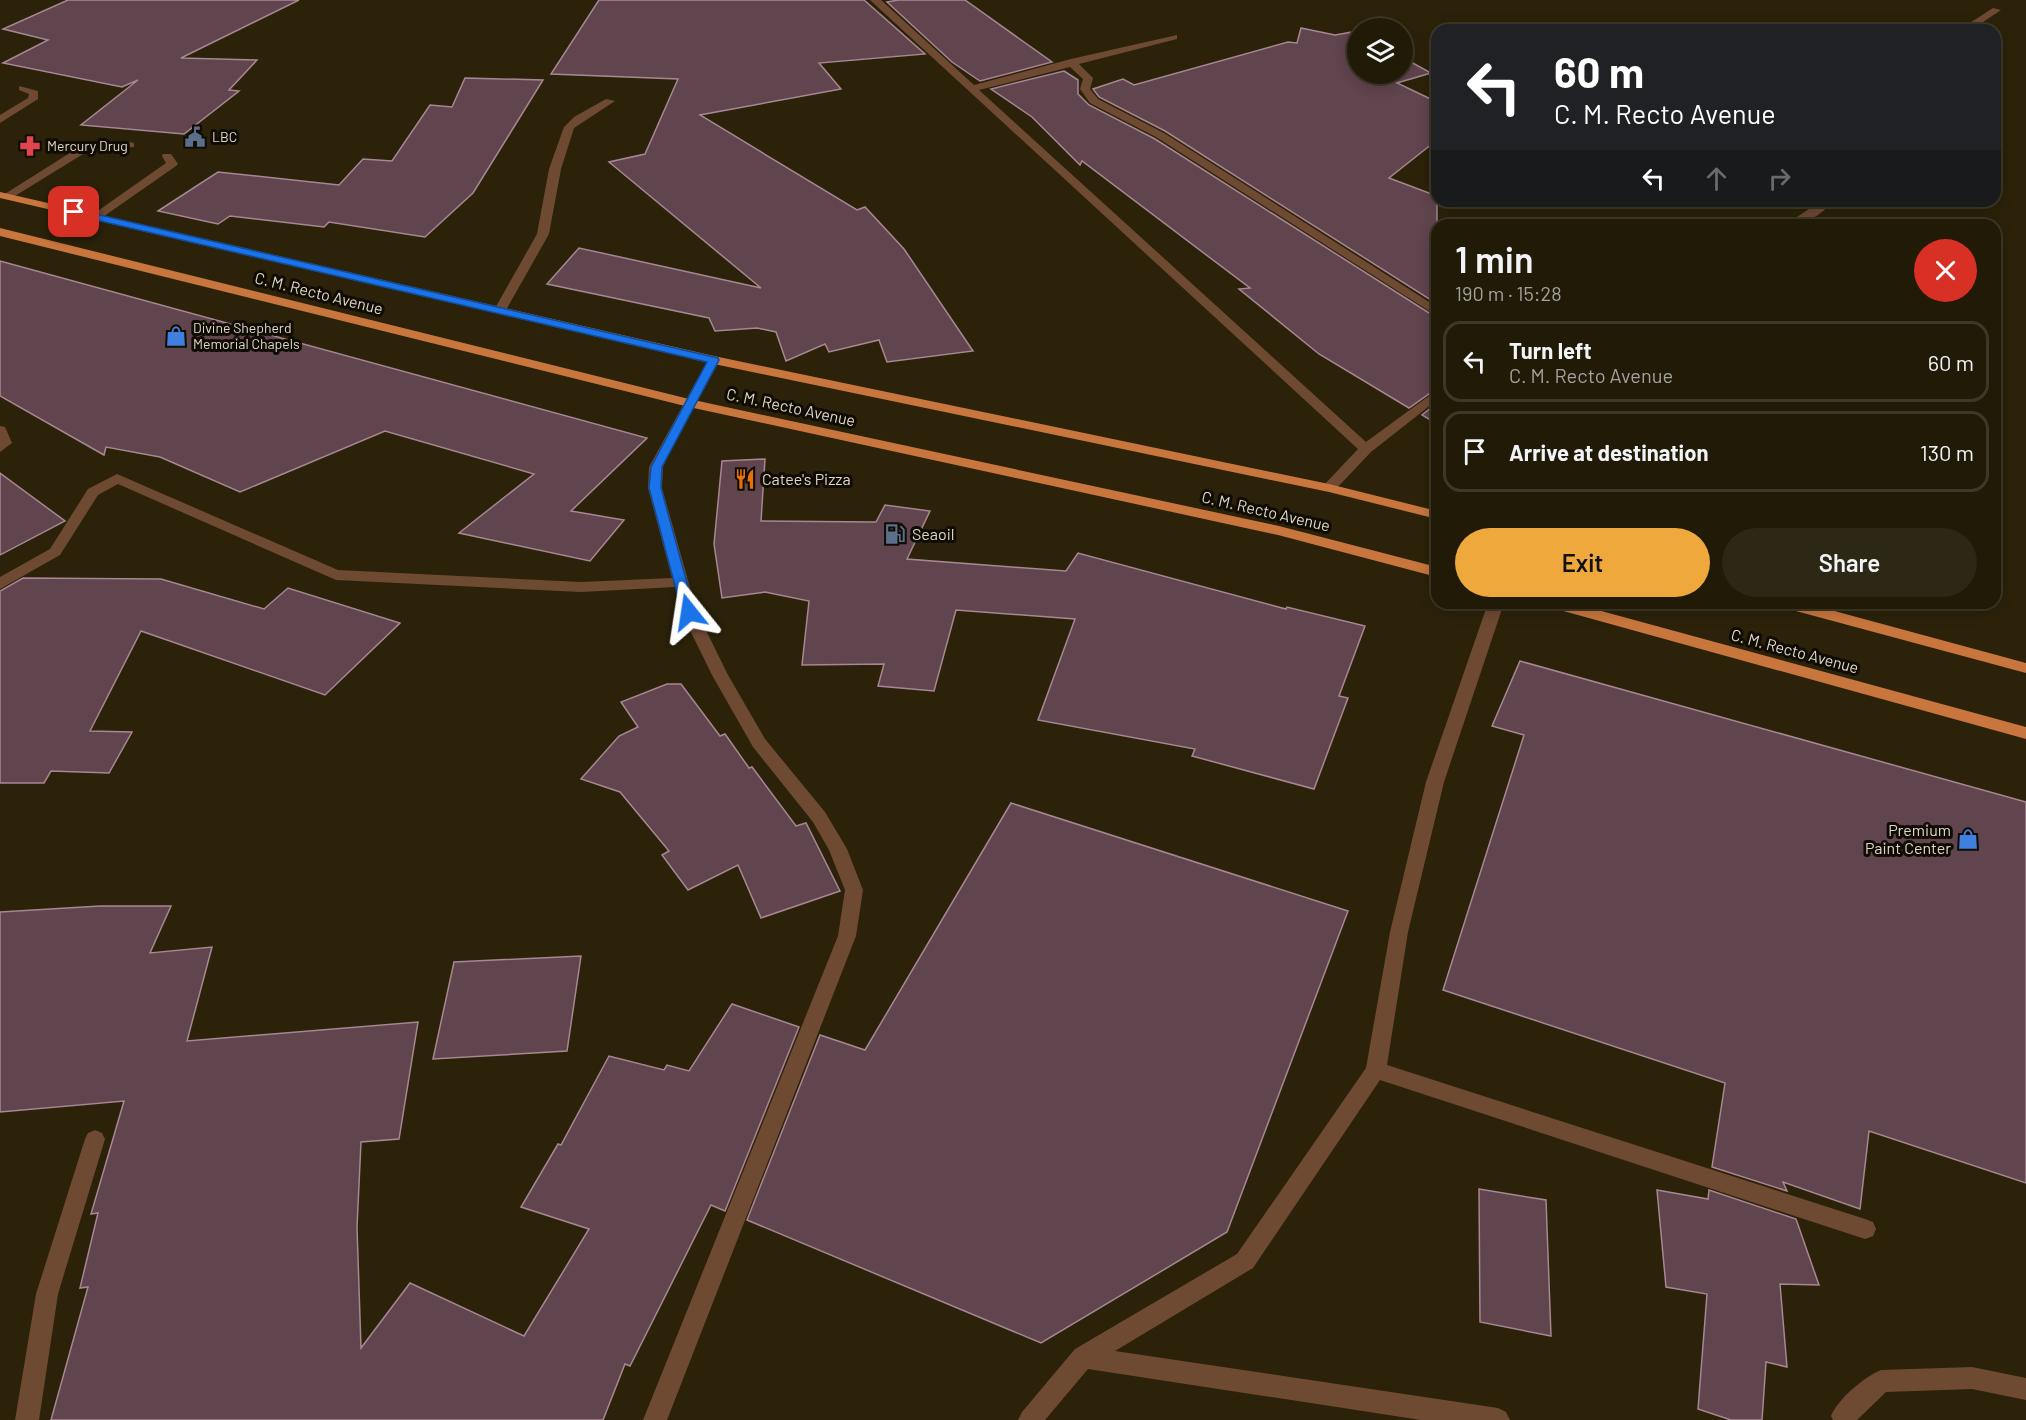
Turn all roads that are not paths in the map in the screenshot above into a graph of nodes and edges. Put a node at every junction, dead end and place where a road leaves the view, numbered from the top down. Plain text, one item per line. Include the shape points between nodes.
1 (875, 0) edge
2 (1996, 10) dead end
3 (1974, 24) edge
4 (1174, 37) dead end
5 (1071, 62) junction
6 (23, 88) dead end
7 (975, 88) junction
8 (610, 101) dead end
9 (0, 120) edge
10 (130, 145) dead end
11 (167, 156) dead end
12 (3, 196) edge
13 (1813, 207) edge
14 (1821, 207) edge
15 (1818, 210) junction
16 (96, 217) junction
17 (1802, 219) edge
18 (3, 235) edge
19 (1431, 308) edge
20 (500, 310) junction
21 (714, 360) junction
22 (1431, 399) edge
23 (689, 403) junction
24 (0, 430) edge
25 (0, 448) edge
26 (1366, 449) junction
27 (1329, 488) junction
28 (1431, 514) edge
29 (1431, 570) edge
30 (681, 582) junction
31 (0, 584) edge
32 (1494, 609) edge
33 (1576, 609) edge
34 (1826, 609) edge
35 (2026, 668) edge
36 (2026, 733) edge
37 (1376, 1070) junction
38 (95, 1139) dead end
39 (1865, 1229) dead end
40 (1083, 1357) junction
41 (2026, 1389) edge
42 (27, 1420) edge
43 (655, 1420) edge
44 (1030, 1420) edge
45 (1498, 1420) edge
46 (1845, 1420) edge

1 - 7 street
2 - 3 street
4 - 5 street
5 - 7 street
5 - 19 street via 1088,78 1085,89 1094,101 1161,135
6 - 9 street via 34,93 33,99
7 - 26 street
8 - 20 street via 569,128 555,169 543,234
10 - 12 street via 85,148
11 - 16 street via 172,164
12 - 16 highway, C. M. Recto Avenue
13 - 15 street
14 - 15 street
15 - 17 street
16 - 20 highway, C. M. Recto Avenue
18 - 23 highway, C. M. Recto Avenue
20 - 21 highway, C. M. Recto Avenue
21 - 23 street
21 - 27 highway, C. M. Recto Avenue
22 - 26 street
23 - 29 highway, C. M. Recto Avenue via 1279,531
23 - 30 street via 656,467 655,488
24 - 25 street via 5,443
26 - 27 street
27 - 28 highway, C. M. Recto Avenue
30 - 31 street via 557,587 336,575 117,478 93,492 55,552
30 - 43 street via 689,612 720,675 759,743 819,817 838,849 854,890 847,936
32 - 37 street via 1435,782 1399,932
33 - 36 highway, C. M. Recto Avenue
34 - 35 highway
37 - 39 street
37 - 40 street via 1245,1261
38 - 42 street via 47,1294
40 - 44 street
40 - 45 street
41 - 46 street via 1972,1378 1881,1381 1843,1416

